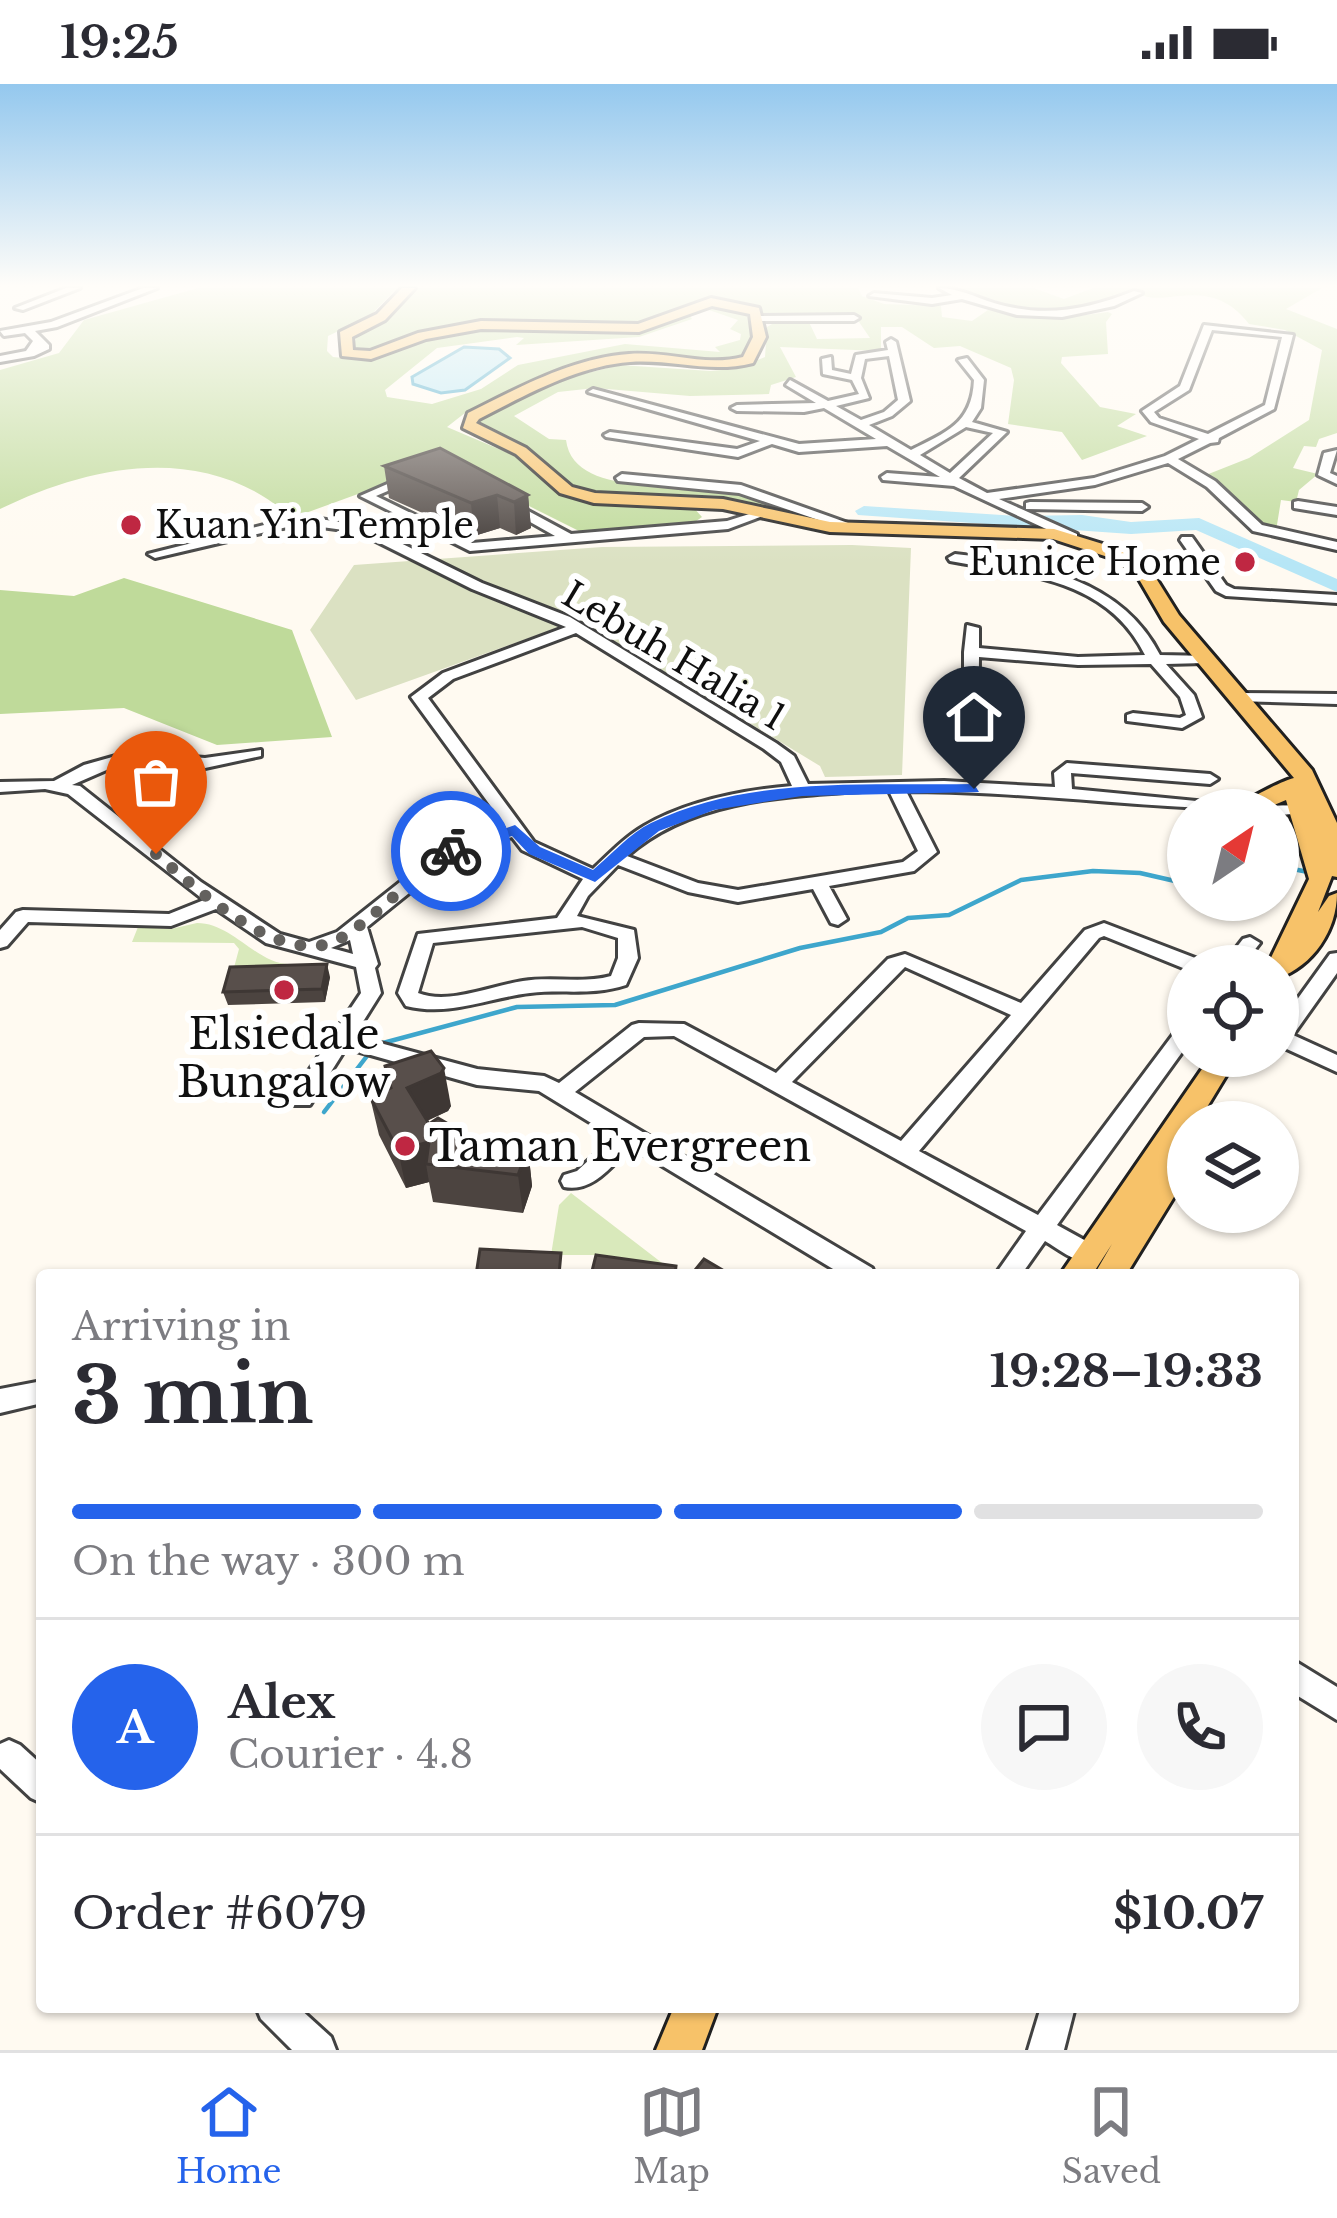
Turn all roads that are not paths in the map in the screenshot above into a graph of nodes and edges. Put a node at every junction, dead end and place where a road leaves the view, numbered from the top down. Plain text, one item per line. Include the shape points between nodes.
1 (548, 380) edge
2 (857, 380) edge
3 (900, 380) edge
4 (979, 380) edge
5 (1188, 380) edge
6 (1277, 380) edge
7 (790, 383) dead end
8 (593, 392) dead end
9 (826, 405) junction
10 (737, 409) dead end
11 (858, 424) junction
12 (968, 424) junction
13 (608, 435) dead end
14 (1214, 440) junction
15 (770, 441) junction
16 (887, 442) junction
17 (726, 452) junction
18 (1334, 454) edge
19 (910, 455) junction
20 (1169, 459) junction
21 (432, 471) edge
22 (714, 472) junction
23 (886, 477) dead end
24 (622, 478) dead end
25 (1332, 478) edge
26 (1105, 479) junction
27 (953, 480) junction
28 (914, 491) dead end
29 (486, 492) edge
30 (985, 494) junction
31 (696, 502) junction
32 (1298, 505) dead end
33 (1337, 511) edge
34 (745, 518) junction
35 (699, 527) junction
36 (856, 528) junction
37 (568, 538) junction
38 (1072, 538) junction
39 (1186, 540) dead end
40 (1337, 546) edge
41 (155, 554) dead end
42 (955, 559) dead end
43 (1337, 599) edge
44 (579, 627) junction
45 (972, 628) dead end
46 (971, 652) junction
47 (1204, 659) junction
48 (1156, 662) junction
49 (1239, 698) junction
50 (1337, 699) edge
51 (1133, 718) dead end
52 (1255, 718) junction
53 (255, 753) dead end
54 (970, 758) dead end
55 (1210, 779) dead end
56 (1292, 784) junction
57 (59, 785) junction
58 (0, 787) edge
59 (896, 788) junction
60 (1287, 789) edge
61 (802, 791) junction
62 (1064, 793) junction
63 (1167, 803) edge
64 (1322, 819) edge
65 (515, 830) junction
66 (463, 846) junction
67 (615, 858) junction
68 (559, 861) junction
69 (1328, 871) edge
70 (595, 877) junction
71 (819, 884) junction
72 (1337, 901) edge
73 (217, 902) junction
74 (838, 919) dead end
75 (565, 923) junction
76 (357, 926) junction
77 (0, 942) edge
78 (1285, 945) edge
79 (295, 948) junction
80 (1167, 954) edge
81 (1299, 954) edge
82 (1337, 959) edge
83 (368, 964) junction
84 (1299, 1010) edge
85 (1024, 1013) junction
86 (342, 1040) junction
87 (1299, 1045) edge
88 (1167, 1058) edge
89 (1337, 1064) edge
90 (778, 1084) junction
91 (560, 1093) junction
92 (302, 1099) dead end
93 (630, 1135) junction
94 (1167, 1142) edge
95 (905, 1152) junction
96 (572, 1181) dead end
97 (1167, 1182) edge
98 (1045, 1229) junction
99 (853, 1269) edge
100 (1012, 1269) edge
101 (1091, 1269) edge
102 (1093, 1269) edge
103 (1093, 1269) edge
104 (36, 1393) edge
105 (0, 1401) edge
106 (1299, 1679) edge
107 (1337, 1705) edge
108 (9, 1756) dead end
109 (36, 1781) edge
110 (279, 2013) edge
111 (694, 2013) edge
112 (1056, 2013) edge
113 (318, 2050) edge
114 (679, 2050) edge
115 (1046, 2050) edge

1 - 31 main road via 469,421 474,432 521,451 566,490
2 - 9 street via 865,396
3 - 11 street via 904,400
4 - 12 street
5 - 14 street via 1148,411
6 - 14 street via 1270,406
7 - 9 street
8 - 15 street
9 - 10 street via 786,418
9 - 11 street
11 - 16 street
12 - 19 street
12 - 27 street via 1001,432
13 - 17 street
14 - 20 street
15 - 16 street via 807,448
15 - 17 street
16 - 19 street
17 - 22 street via 714,459
18 - 25 street
19 - 27 street
20 - 26 street
20 - 40 street via 1258,528
21 - 37 street via 366,496 470,547
22 - 24 street
22 - 36 street
23 - 27 street
26 - 30 street
26 - 30 street via 1142,508 1053,510
27 - 30 street
28 - 30 street
29 - 37 street
30 - 38 street
31 - 34 main road
31 - 35 main road via 710,513
32 - 33 street
34 - 35 street
34 - 36 main road
35 - 37 street
36 - 38 main road
38 - 47 main road via 1138,565
39 - 43 street via 1231,592
41 - 44 street, Lebuh Halia 1 via 300,520 342,524
42 - 48 street via 1028,568 1110,602 1140,630
44 - 61 street, Lebuh Halia 1 via 788,759
44 - 65 street via 448,676 419,697
45 - 46 street
46 - 48 street
46 - 54 street
47 - 48 street
47 - 49 main road
48 - 51 street via 1194,705 1194,717
49 - 50 street
49 - 52 main road
52 - 56 main road
52 - 64 main road via 1301,770
53 - 57 street via 222,763 124,755
55 - 62 street via 1067,768
56 - 60 main road
56 - 64 main road
57 - 58 street
57 - 73 street via 87,796
59 - 61 street
59 - 62 street
59 - 71 street via 927,857
61 - 67 street via 693,811 653,828
62 - 63 street
64 - 69 main road
65 - 66 street
65 - 68 street
66 - 68 street
66 - 76 street
67 - 70 street
67 - 71 street via 721,895
68 - 70 street
69 - 78 main road
70 - 75 street via 574,898
71 - 74 street
72 - 81 main road
73 - 77 street via 170,920 18,918
73 - 79 street
75 - 75 street via 425,938 408,993 412,1001 447,1004 619,980 627,934 602,923
76 - 79 street via 327,945
76 - 83 street
79 - 83 street
80 - 85 street via 1104,928
82 - 84 street
83 - 86 street via 371,993
85 - 90 street via 904,960
85 - 95 street
86 - 91 street via 477,1077 530,1079
86 - 92 street
87 - 89 street
88 - 98 street
90 - 91 street via 676,1029 655,1026
90 - 95 street
91 - 93 street
93 - 96 street
93 - 99 street
94 - 103 main road
95 - 98 street
97 - 102 main road
98 - 100 street
98 - 101 street
104 - 105 street
106 - 107 street
108 - 109 street
110 - 113 street
111 - 114 main road
112 - 115 street

